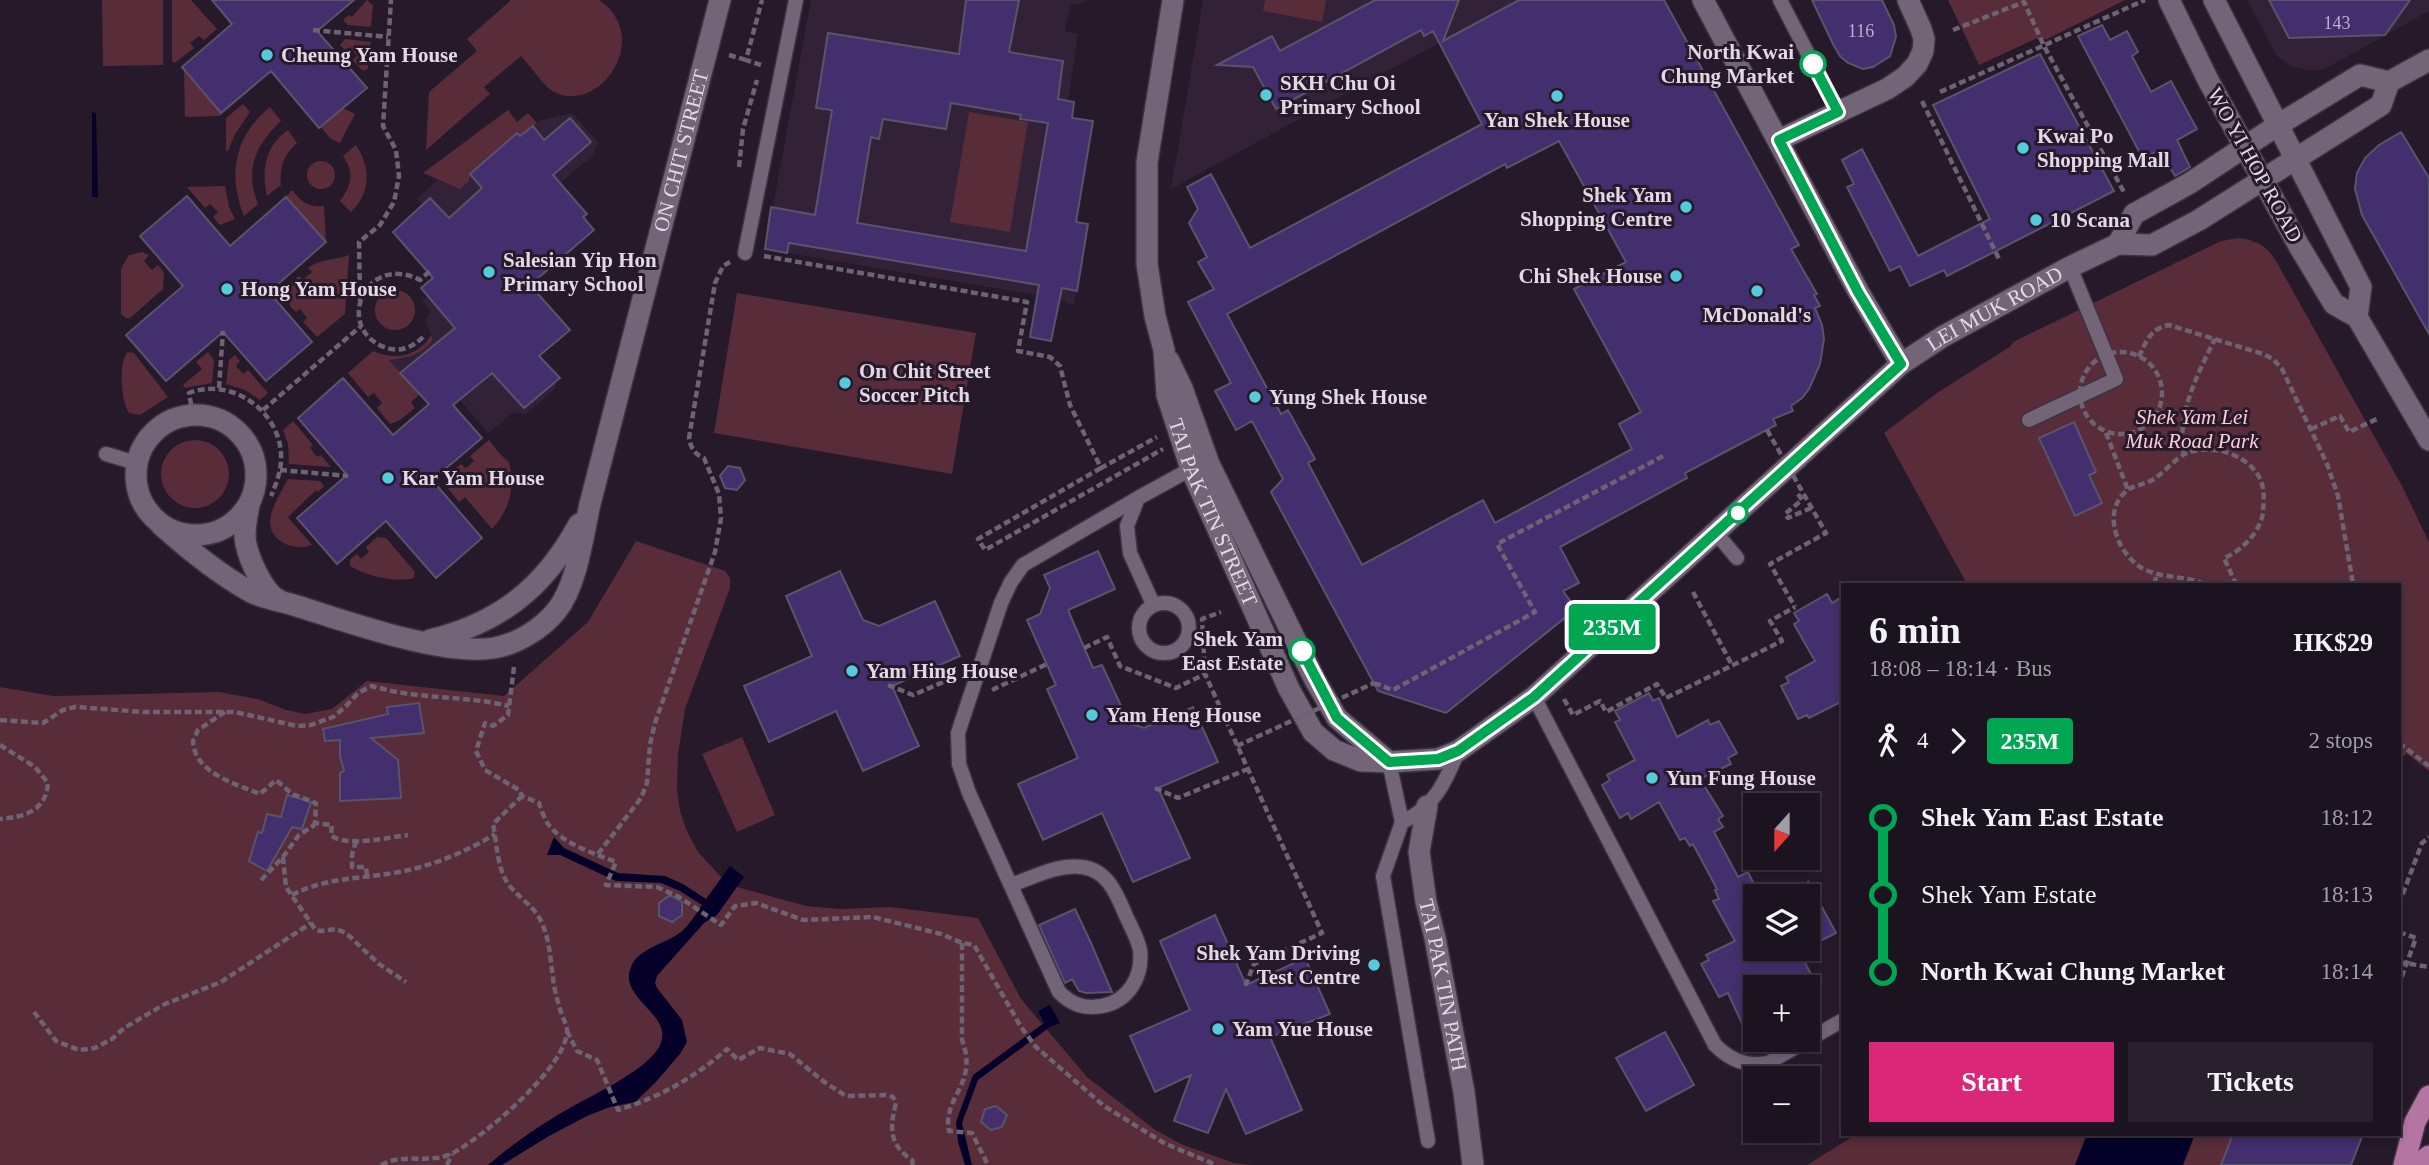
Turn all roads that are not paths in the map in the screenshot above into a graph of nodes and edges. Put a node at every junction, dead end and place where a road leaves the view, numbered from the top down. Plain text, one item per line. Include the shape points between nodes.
1 (720, 0) edge
2 (796, 0) edge
3 (1173, 0) edge
4 (1703, 0) edge
5 (1780, 0) edge
6 (1908, 0) edge
7 (2169, 0) edge
8 (2214, 0) edge
9 (2429, 60) edge
10 (2389, 82) junction
11 (1838, 112) junction
12 (2278, 125) junction
13 (1779, 140) junction
14 (2244, 148) junction
15 (2296, 160) junction
16 (2262, 181) junction
17 (2118, 244) junction
18 (745, 253) road end
19 (2070, 267) junction
20 (2357, 317) junction
21 (1164, 350) junction
22 (1901, 364) junction
23 (2029, 420) dead end
24 (2429, 440) edge
25 (106, 454) dead end
26 (136, 463) junction
27 (1191, 469) junction
28 (1138, 498) junction
29 (590, 504) junction
30 (249, 505) junction
31 (162, 525) junction
32 (1716, 533) junction
33 (1737, 558) dead end
34 (282, 601) junction
35 (1153, 604) dead end
36 (422, 642) junction
37 (1534, 697) junction
38 (1458, 751) junction
39 (1389, 762) junction
40 (1427, 806) junction
41 (1402, 822) junction
42 (1010, 885) junction
43 (1841, 1021) edge
44 (2429, 1096) edge
45 (1428, 1141) dead end
46 (2429, 1156) edge
47 (1473, 1165) edge
48 (2404, 1165) edge
49 (2418, 1165) edge

1 - 29 street, ON CHIT STREET
2 - 18 lane
3 - 21 street, TAI PAK TIN STREET via 1147,162 1147,264
4 - 13 street
5 - 11 lane
6 - 11 street via 1924,40 1917,64 1887,89
7 - 14 street, WO YI HOP ROAD
8 - 12 street, WO YI HOP ROAD
9 - 10 street
10 - 12 street via 2360,75
10 - 15 street, LEI MUK ROAD via 2381,105
11 - 13 street
12 - 14 street
12 - 15 street, WO YI HOP ROAD
13 - 22 street
14 - 16 street, WO YI HOP ROAD
14 - 17 street via 2134,214
15 - 16 street, LEI MUK ROAD
15 - 20 street, WO YI HOP ROAD via 2361,287
16 - 17 street, LEI MUK ROAD via 2152,245
16 - 20 street, WO YI HOP ROAD via 2334,304
17 - 19 street, LEI MUK ROAD
19 - 22 street, LEI MUK ROAD
19 - 23 lane via 2116,379
20 - 24 street, WO YI HOP ROAD
21 - 27 street, TAI PAK TIN STREET via 1167,395
21 - 39 street, TAI PAK TIN STREET via 1209,464 1315,680 1337,718
22 - 32 street, LEI MUK ROAD
25 - 26 lane
26 - 30 street via 148,436 163,423 182,415 202,414 221,420 238,431 250,447 256,486
26 - 31 street via 138,494 147,512
27 - 28 lane
27 - 39 street, TAI PAK TIN STREET via 1289,689 1313,732 1352,758
28 - 35 lane via 1127,526 1130,553
28 - 42 lane via 1023,565 1001,603 958,733 959,764
29 - 36 street, ON CHIT STREET via 552,566 511,605 478,625
29 - 36 street, ON CHIT STREET via 574,571 558,610 541,626 495,648
30 - 31 street via 219,531 200,536 180,534
30 - 34 street via 245,524 252,563 274,598
31 - 34 street, ON CHIT STREET via 220,573 254,593
32 - 33 lane
32 - 37 street, LEI MUK ROAD
34 - 36 street, ON CHIT STREET
37 - 38 street, LEI MUK ROAD
37 - 43 lane via 1715,1045 1741,1062 1768,1063
38 - 39 street, LEI MUK ROAD via 1438,759
38 - 40 lane, TAI PAK TIN PATH via 1444,784
39 - 41 lane
40 - 41 lane, TAI PAK TIN PATH
40 - 47 street, TAI PAK TIN PATH via 1419,852 1464,1092
41 - 45 lane via 1383,876
42 - 42 lane via 1059,992 1070,1003 1082,1007 1111,1004 1136,983 1140,948 1114,888 1099,872 1063,866
44 - 48 main road via 2415,1122
46 - 49 main road

